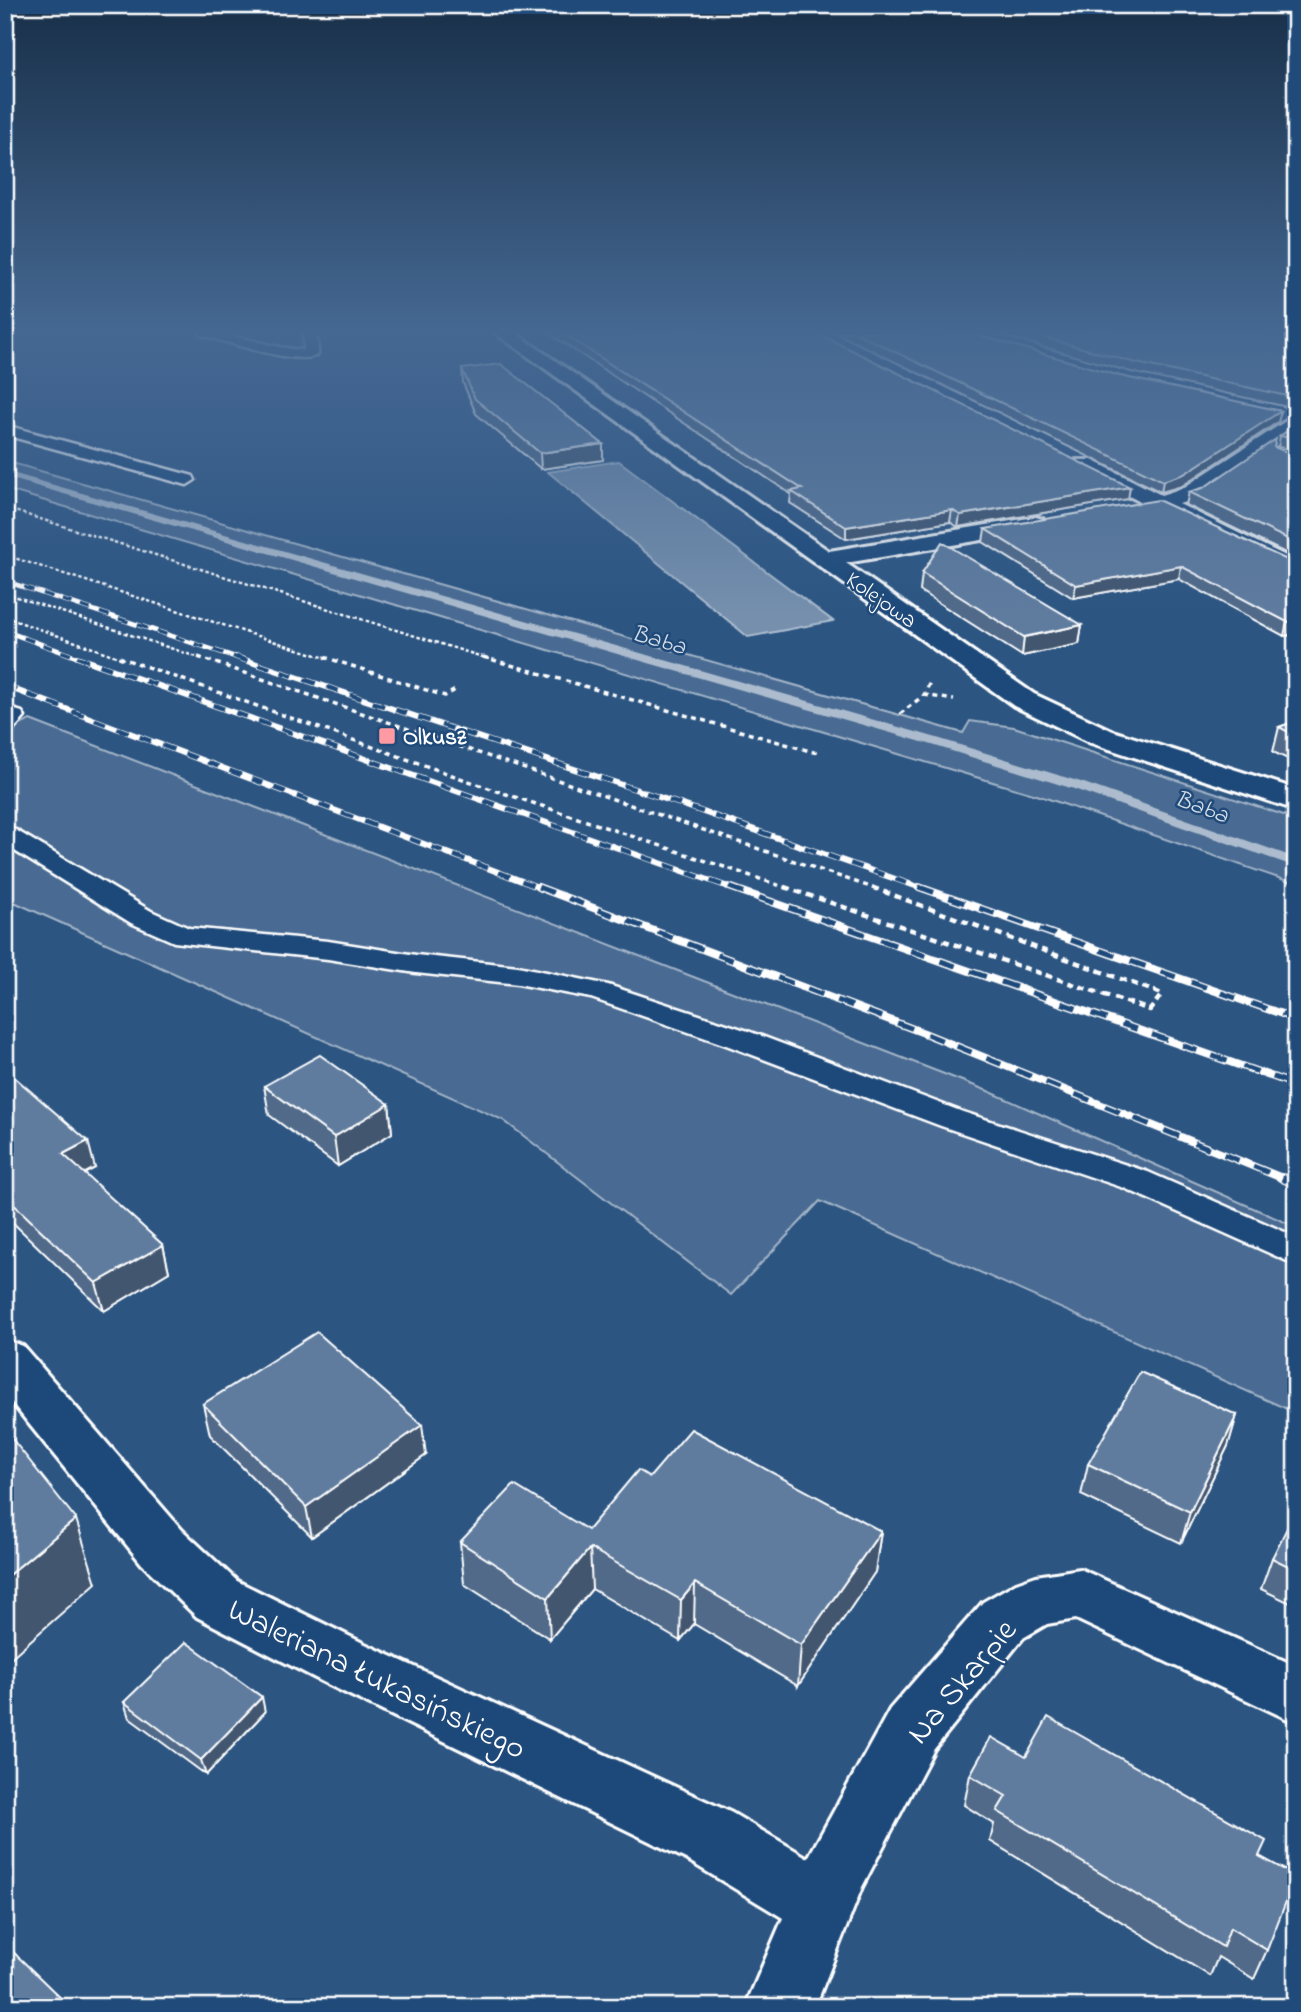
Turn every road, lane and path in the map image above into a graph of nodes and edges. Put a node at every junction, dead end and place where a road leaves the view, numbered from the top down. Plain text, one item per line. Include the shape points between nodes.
1 (637, 426) edge
2 (1288, 426) edge
3 (5, 430) edge
4 (1070, 458) edge
5 (187, 480) dead end
6 (1160, 503) junction
7 (5, 508) edge
8 (1118, 510) edge
9 (1052, 522) edge
10 (5, 555) edge
11 (826, 559) junction
12 (1296, 571) edge
13 (5, 593) edge
14 (5, 617) edge
15 (457, 689) dead end
16 (918, 699) dead end
17 (5, 714) edge
18 (900, 714) dead end
19 (5, 724) edge
20 (817, 753) dead end
21 (1296, 800) edge
22 (5, 834) edge
23 (1296, 1252) edge
24 (5, 1359) edge
25 (1296, 1695) edge
26 (829, 1886) junction
27 (780, 2007) edge

1 - 11 street, Kolejowa
2 - 6 street via 1191,493
3 - 5 lane
4 - 6 street
6 - 8 street
6 - 12 street
7 - 20 path via 492,660
9 - 11 street
10 - 15 path via 445,696
11 - 21 street, Kolejowa via 1024,700 1102,737
13 - 14 path via 743,842 1162,995 1150,1010 472,782
16 - 18 path
17 - 19 lane via 14,718
22 - 23 lane via 141,917 184,936 518,975 598,991 1136,1180
24 - 26 street, Waleriana Łukasińskiego via 162,1547 217,1599 709,1836
25 - 26 street, Na Skarpie via 1080,1594 1036,1601 1003,1620 912,1729
26 - 27 street

